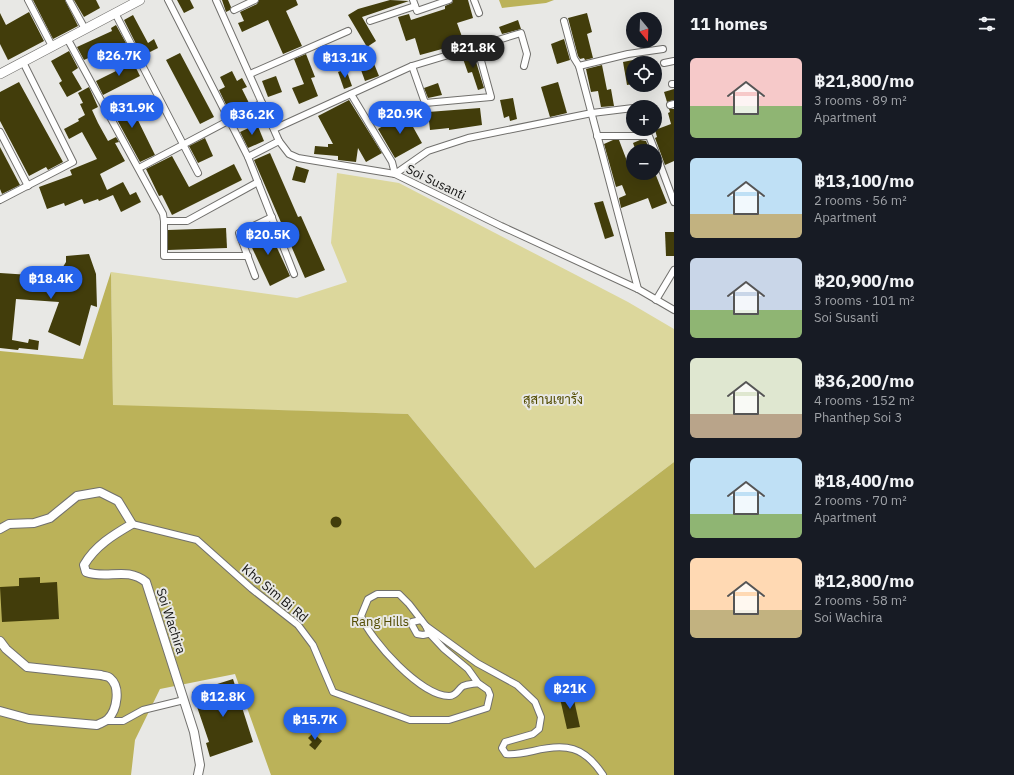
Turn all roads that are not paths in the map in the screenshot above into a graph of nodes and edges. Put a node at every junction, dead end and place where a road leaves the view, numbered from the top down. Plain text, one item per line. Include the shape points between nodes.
1 (28, 0) edge
2 (69, 0) edge
3 (140, 0) edge
4 (168, 0) edge
5 (216, 0) edge
6 (255, 0) edge
7 (449, 0) edge
8 (474, 0) edge
9 (128, 3) edge
10 (414, 3) edge
11 (234, 10) dead end
12 (115, 13) junction
13 (479, 13) dead end
14 (370, 21) dead end
15 (564, 21) dead end
16 (85, 29) junction
17 (348, 31) dead end
18 (67, 38) junction
19 (52, 46) junction
20 (477, 46) junction
21 (664, 49) dead end
22 (674, 61) edge
23 (23, 62) junction
24 (664, 63) dead end
25 (412, 66) junction
26 (524, 66) dead end
27 (579, 66) junction
28 (0, 74) edge
29 (250, 74) junction
30 (351, 94) junction
31 (262, 103) junction
32 (626, 109) edge
33 (592, 113) junction
34 (230, 119) junction
35 (274, 129) junction
36 (0, 132) edge
37 (597, 136) junction
38 (279, 141) junction
39 (652, 144) edge
40 (182, 145) junction
41 (248, 157) junction
42 (139, 168) junction
43 (662, 170) edge
44 (198, 173) dead end
45 (396, 174) junction
46 (258, 182) junction
47 (28, 186) junction
48 (0, 200) edge
49 (674, 202) edge
50 (272, 216) junction
51 (164, 221) junction
52 (248, 256) junction
53 (674, 270) edge
54 (294, 274) dead end
55 (255, 276) dead end
56 (638, 289) junction
57 (656, 300) junction
58 (674, 310) edge
59 (132, 524) junction
60 (0, 529) edge
61 (421, 620) junction
62 (432, 633) junction
63 (0, 641) edge
64 (473, 676) junction
65 (478, 683) junction
66 (468, 684) junction
67 (184, 700) junction
68 (0, 711) edge
69 (107, 721) junction
70 (198, 775) edge
71 (603, 775) edge

1 - 19 street
2 - 16 street
3 - 9 main road
4 - 34 street
5 - 29 street, Soi Susanti
6 - 11 street
7 - 10 street via 418,11
8 - 13 street
9 - 12 main road
10 - 14 street
12 - 16 main road
12 - 40 street
15 - 27 street via 574,58
16 - 18 main road
17 - 29 street
18 - 19 main road
18 - 42 street
19 - 23 main road
20 - 25 street
20 - 25 street via 492,97 425,103
20 - 26 street via 521,34 527,54
21 - 27 street via 628,54
22 - 24 street
23 - 28 main road
23 - 47 street via 74,162
25 - 30 street
27 - 33 street
29 - 31 street, Soi Susanti
30 - 35 street
30 - 45 street via 392,162
31 - 34 street
31 - 35 street, Soi Susanti
32 - 33 street
33 - 37 street
33 - 45 street via 468,138 428,151
34 - 40 street
34 - 41 street
35 - 38 street, Soi Susanti
36 - 47 street
37 - 39 street via 649,136
37 - 56 street
38 - 41 street
38 - 45 street, Soi Susanti via 289,154 298,158
40 - 42 street
40 - 44 street
41 - 46 street
42 - 51 street
43 - 49 street
45 - 56 street, Soi Susanti
46 - 50 street
46 - 51 street via 187,221
47 - 48 street
50 - 52 street via 239,232
50 - 54 street
51 - 52 street via 164,256
52 - 55 street
53 - 57 street
56 - 57 street, Soi Susanti
57 - 58 street, Soi Susanti
59 - 60 street via 118,501 100,492 77,496 50,518 34,523 9,524
59 - 65 street, Kho Sim Bi Rd via 197,540 252,589 298,624 313,644 333,692 410,720 437,721 449,720 487,708 490,695 488,690
59 - 67 street, Soi Wachira via 108,538 89,556 84,565 86,572 96,576 126,573 139,576 146,582
61 - 62 street
61 - 62 street via 412,622 417,634 423,636
61 - 66 street via 399,594 377,594 368,599 361,616 382,646 413,680 432,692 449,696 455,695 461,687
62 - 64 street via 444,649
62 - 71 street via 477,663 517,685 535,702 541,717 539,729 533,734 505,742 502,748 506,754 513,755 560,746 573,748 592,760
63 - 69 street via 27,668 110,678 115,686 116,705
64 - 65 street
64 - 66 street via 473,680
65 - 66 street
67 - 69 street via 143,710 123,721
67 - 70 street, Soi Wachira via 197,748 200,765
68 - 69 street via 29,719 97,725

